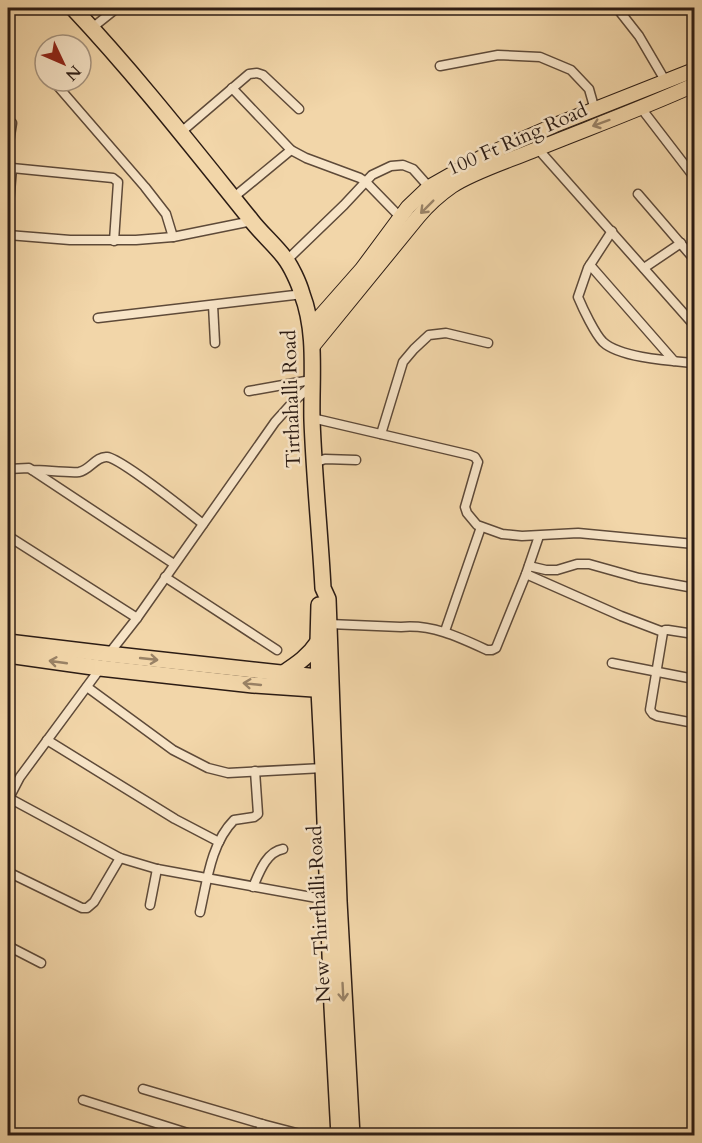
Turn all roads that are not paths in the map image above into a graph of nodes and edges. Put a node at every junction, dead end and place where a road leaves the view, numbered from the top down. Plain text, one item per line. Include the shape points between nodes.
1 (73, 8) edge
2 (117, 8) edge
3 (617, 8) edge
4 (92, 28) junction
5 (440, 66) dead end
6 (694, 70) edge
7 (666, 82) junction
8 (694, 85) edge
9 (232, 88) junction
10 (64, 93) edge
11 (641, 108) junction
12 (299, 109) dead end
13 (595, 110) junction
14 (12, 123) dead end
15 (180, 133) junction
16 (8, 149) edge
17 (538, 149) junction
18 (291, 150) junction
19 (10, 167) edge
20 (694, 177) edge
21 (366, 182) junction
22 (429, 187) junction
23 (638, 194) dead end
24 (234, 197) junction
25 (8, 216) edge
26 (401, 218) junction
27 (252, 221) junction
28 (612, 231) junction
29 (8, 235) edge
30 (173, 237) junction
31 (114, 241) junction
32 (681, 243) junction
33 (694, 259) edge
34 (286, 261) junction
35 (590, 265) junction
36 (644, 268) junction
37 (303, 294) junction
38 (213, 305) junction
39 (98, 318) dead end
40 (694, 325) edge
41 (310, 328) junction
42 (215, 343) dead end
43 (488, 343) dead end
44 (312, 347) junction
45 (674, 361) junction
46 (694, 363) edge
47 (311, 383) junction
48 (249, 391) dead end
49 (312, 418) junction
50 (381, 434) junction
51 (356, 460) dead end
52 (314, 463) junction
53 (8, 469) edge
54 (32, 470) junction
55 (203, 524) junction
56 (481, 527) junction
57 (8, 536) edge
58 (539, 536) junction
59 (694, 544) edge
60 (174, 564) junction
61 (528, 570) junction
62 (165, 578) junction
63 (323, 588) junction
64 (694, 588) edge
65 (137, 618) junction
66 (329, 624) junction
67 (445, 631) junction
68 (663, 632) junction
69 (694, 634) edge
70 (8, 642) edge
71 (318, 642) junction
72 (277, 650) dead end
73 (108, 654) junction
74 (8, 655) edge
75 (612, 663) dead end
76 (100, 668) junction
77 (656, 672) junction
78 (282, 674) junction
79 (694, 679) edge
80 (325, 684) junction
81 (87, 687) junction
82 (292, 687) junction
83 (320, 715) junction
84 (694, 723) edge
85 (47, 740) junction
86 (323, 768) junction
87 (255, 771) junction
88 (8, 799) edge
89 (219, 842) junction
90 (283, 849) dead end
91 (120, 858) junction
92 (157, 869) junction
93 (8, 872) edge
94 (208, 879) junction
95 (253, 887) junction
96 (328, 900) junction
97 (150, 905) dead end
98 (200, 912) dead end
99 (10, 947) edge
100 (8, 957) edge
101 (41, 963) dead end
102 (143, 1089) dead end
103 (83, 1100) dead end
104 (262, 1124) junction
105 (345, 1132) edge
106 (197, 1136) edge
107 (259, 1136) edge
108 (308, 1136) edge

1 - 4 highway, Tirthahalli Road
2 - 4 street
3 - 7 street
4 - 15 highway, Tirthahalli Road
5 - 13 street via 498,55 540,57 571,70 589,89
6 - 7 main road, 100 Ft Ring Road
7 - 13 main road, 100 Ft Ring Road
8 - 11 main road, 100 Ft Ring Road
9 - 12 street via 249,74 257,73
9 - 15 street
9 - 18 street
10 - 30 street via 166,214
11 -> 17 main road, 100 Ft Ring Road
11 - 20 street
13 - 22 main road, 100 Ft Ring Road via 482,157
14 - 16 street
15 - 24 highway, Tirthahalli Road
17 - 28 street
17 -> 44 main road, 100 Ft Ring Road via 468,178 430,203
18 - 21 street
18 - 24 street
19 - 25 street
19 - 31 street via 116,179
21 - 22 street via 372,175 403,165 413,169
21 - 26 street
21 - 34 street
22 - 26 main road, 100 Ft Ring Road
23 - 32 street
24 - 27 highway, Tirthahalli Road
26 - 41 main road, 100 Ft Ring Road
27 - 30 street
27 - 34 highway, Tirthahalli Road
28 - 35 street
28 - 36 street
29 - 31 street
30 - 31 street
32 - 33 street
32 - 36 street
34 - 37 highway, Tirthahalli Road
35 - 45 street
35 - 45 street via 578,297 604,343 626,354
36 - 40 street
37 - 38 street
37 - 41 highway, Tirthahalli Road
38 - 39 street
38 - 42 street
41 - 44 highway, Tirthahalli Road
43 - 50 street via 446,333 429,335 403,362
44 - 47 highway, Tirthahalli Road
45 - 46 street
47 - 48 street
47 - 49 highway, Tirthahalli Road
47 - 55 street via 275,422
49 - 50 street
49 - 52 highway, Tirthahalli Road
50 - 56 street via 476,457 478,462 465,507
51 - 52 street via 326,459
52 - 63 highway, Tirthahalli Road
53 - 54 street
54 - 55 street via 80,472 102,457 111,457
54 - 60 street
55 - 60 street
56 - 58 street via 502,534
56 - 67 street
57 - 65 street
58 - 59 street via 578,533
58 - 61 street
60 - 62 street
61 - 64 street via 589,564
61 - 67 street via 496,648 487,650
61 - 68 street
62 - 65 street
62 - 72 street
63 - 66 highway, Tirthahalli Road via 328,599
63 - 71 highway
65 - 73 street
66 - 67 street via 412,626
66 - 80 highway, Tirthahalli Road
68 - 69 street
68 - 77 street
70 - 73 highway
71 - 78 highway via 302,661
71 - 80 highway
73 - 76 street
73 -> 78 highway
76 -> 74 highway
75 - 77 street
76 - 81 street
82 -> 76 highway
77 - 79 street
77 - 84 street via 650,710 657,716
78 - 80 highway
80 - 82 highway
80 - 83 highway
80 -> 105 highway, New Thirthalli Road via 338,890
81 - 85 street
81 - 87 street via 173,750 208,768 228,773
82 - 83 highway
83 - 86 highway
85 - 88 street
85 - 89 street
86 - 87 street
86 - 96 highway
87 - 89 street via 258,814 234,820
88 - 91 street
89 - 94 street
90 - 95 street via 269,856
91 - 92 street
91 - 93 street via 93,902 82,909
92 - 94 street
92 - 97 street
94 - 95 street
94 - 98 street
95 - 96 street
96 - 105 highway via 332,1007
99 - 100 street
99 - 101 street
102 - 104 street
103 - 106 street
104 - 107 street
104 - 108 street

